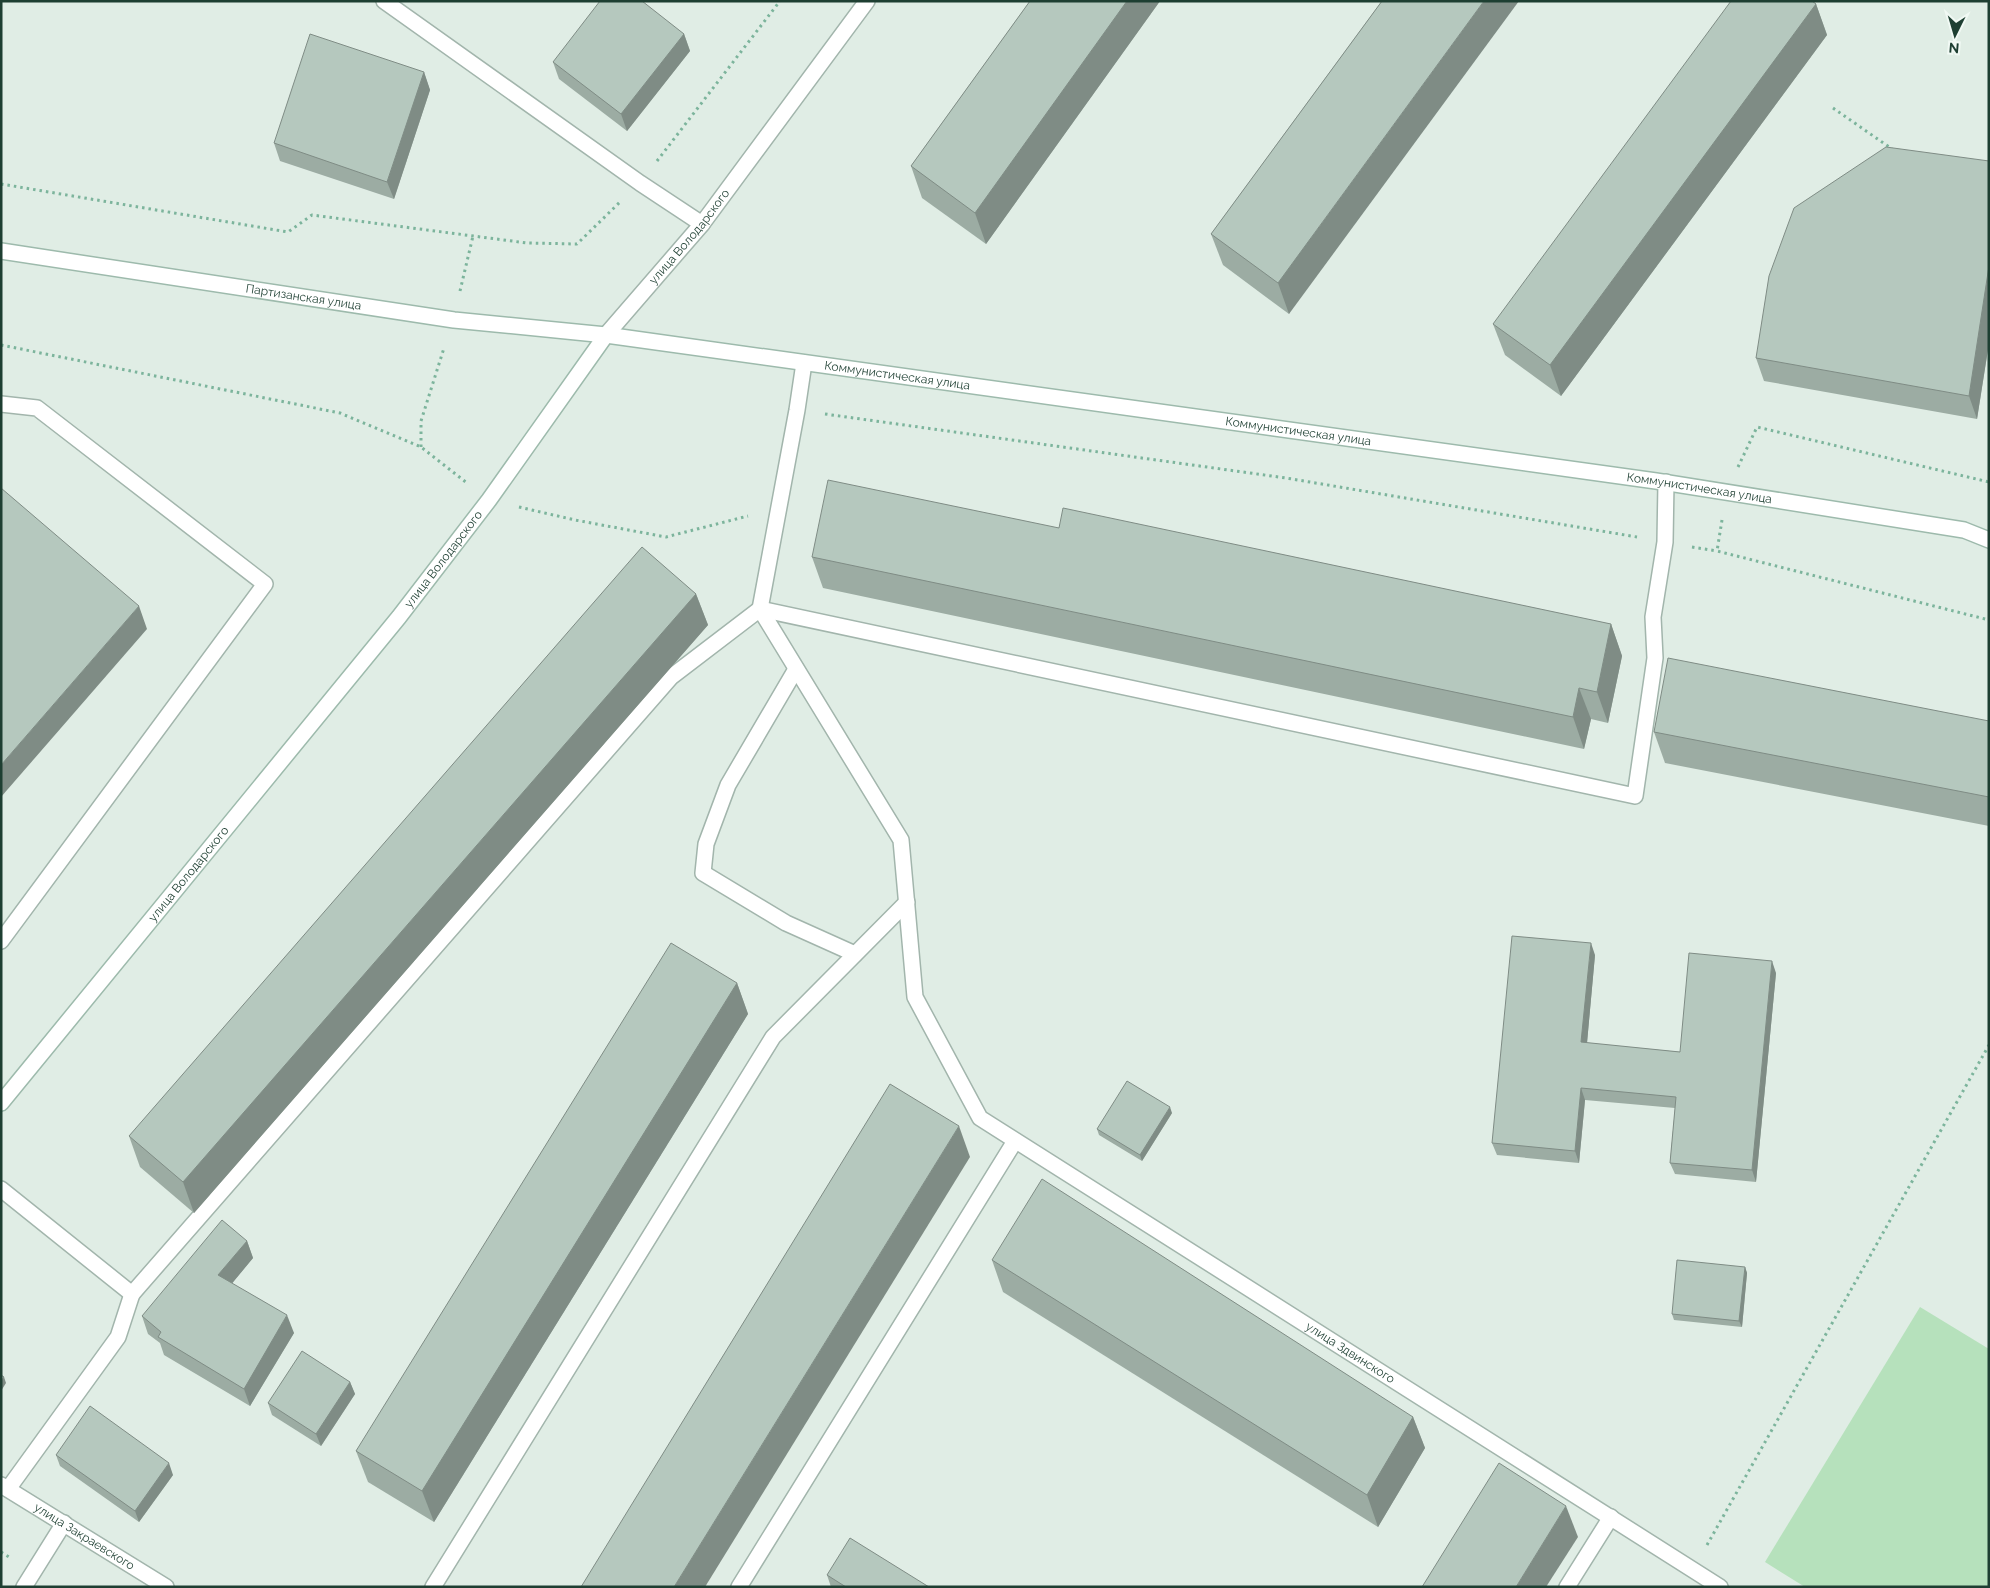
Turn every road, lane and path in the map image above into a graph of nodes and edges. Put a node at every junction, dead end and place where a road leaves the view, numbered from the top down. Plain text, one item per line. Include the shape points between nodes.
1 (384, 1) edge
2 (780, 1) edge
3 (868, 1) edge
4 (1833, 108) dead end
5 (1898, 153) edge
6 (640, 183) junction
7 (1, 184) edge
8 (702, 224) junction
9 (1, 251) edge
10 (606, 335) junction
11 (1, 345) edge
12 (804, 363) junction
13 (1, 404) edge
14 (797, 410) junction
15 (1666, 482) junction
16 (1989, 482) edge
17 (1726, 492) junction
18 (489, 500) junction
19 (777, 509) junction
20 (1989, 540) edge
21 (1665, 542) junction
22 (1717, 550) junction
23 (760, 609) junction
24 (1989, 620) edge
25 (1655, 658) junction
26 (1674, 662) edge
27 (796, 669) junction
28 (907, 902) junction
29 (1, 941) edge
30 (855, 954) junction
31 (1989, 1045) edge
32 (1, 1103) edge
33 (1015, 1141) junction
34 (1, 1188) edge
35 (132, 1294) junction
36 (5, 1487) edge
37 (1611, 1516) junction
38 (64, 1523) junction
39 (1693, 1569) junction
40 (24, 1587) edge
41 (166, 1587) edge
42 (433, 1587) edge
43 (740, 1587) edge
44 (1567, 1587) edge
45 (1720, 1587) edge

1 - 6 main road
2 - 6 path
3 - 8 main road, улица Володарского
4 - 5 path
6 - 7 path via 577,244 527,243 312,215 288,232
6 - 8 main road
8 - 10 main road, улица Володарского
9 - 10 main road, Партизанская улица via 454,320
10 - 12 main road, Коммунистическая улица
10 - 18 main road, улица Володарского
11 - 18 path via 340,413 421,447
12 - 14 main road
12 - 15 main road, Коммунистическая улица
13 - 29 main road via 37,408 265,584
14 - 19 main road
14 - 21 path via 1286,478
15 - 17 main road, Коммунистическая улица
15 - 21 main road
16 - 17 path via 1756,427
17 - 20 main road, Коммунистическая улица via 1964,530
17 - 22 path
18 - 19 path via 666,537
18 - 32 main road, улица Володарского via 393,625
19 - 23 main road
21 - 22 path
21 - 25 main road via 1653,617
22 - 24 path
23 - 25 main road via 1634,796
23 - 27 main road
23 - 35 main road via 671,677
25 - 26 main road
27 - 28 main road via 901,840
27 - 30 main road via 728,785 706,844 703,872 786,923
28 - 30 main road
28 - 33 main road, улица Здвинского via 916,997 980,1118
30 - 42 main road via 773,1037
31 - 39 path
33 - 37 main road, улица Здвинского
33 - 43 main road
34 - 35 main road
35 - 36 main road via 118,1337
36 - 38 main road, улица Закраевского
37 - 39 main road, улица Здвинского
37 - 44 main road
38 - 40 main road
38 - 41 main road, улица Закраевского
39 - 45 main road, улица Здвинского

